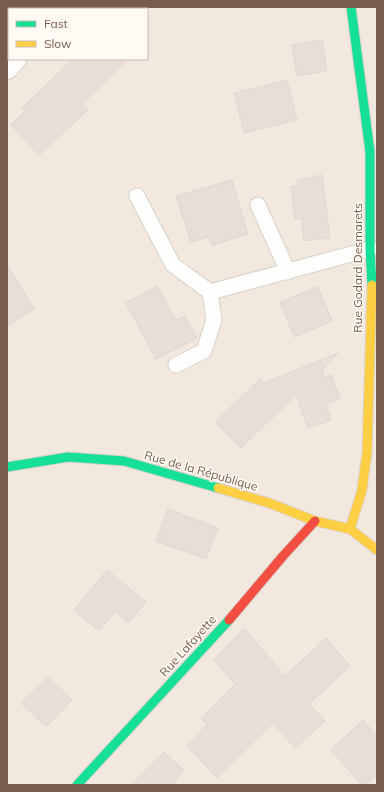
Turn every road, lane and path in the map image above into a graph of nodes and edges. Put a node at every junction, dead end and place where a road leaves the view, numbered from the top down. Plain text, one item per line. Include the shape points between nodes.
1 (351, 7) edge
2 (14, 60) edge
3 (7, 68) edge
4 (137, 196) dead end
5 (258, 205) dead end
6 (370, 249) junction
7 (288, 272) junction
8 (210, 292) junction
9 (176, 365) dead end
10 (7, 467) edge
11 (315, 521) junction
12 (350, 529) junction
13 (377, 550) edge
14 (77, 785) edge

1 - 6 street, Rue Godard Desmarets via 370,152
2 - 3 street
4 - 8 lane via 173,265
5 - 7 lane
6 - 7 lane
6 - 12 street, Rue Godard Desmarets via 372,272 367,452 362,490
7 - 8 lane
8 - 9 lane via 214,320 204,351
10 - 11 street, Rue de la République via 68,457 124,461 270,503
11 - 12 street, Rue de la République
11 - 14 street, Rue Lafayette via 242,605
12 - 13 street, Rue de la République

